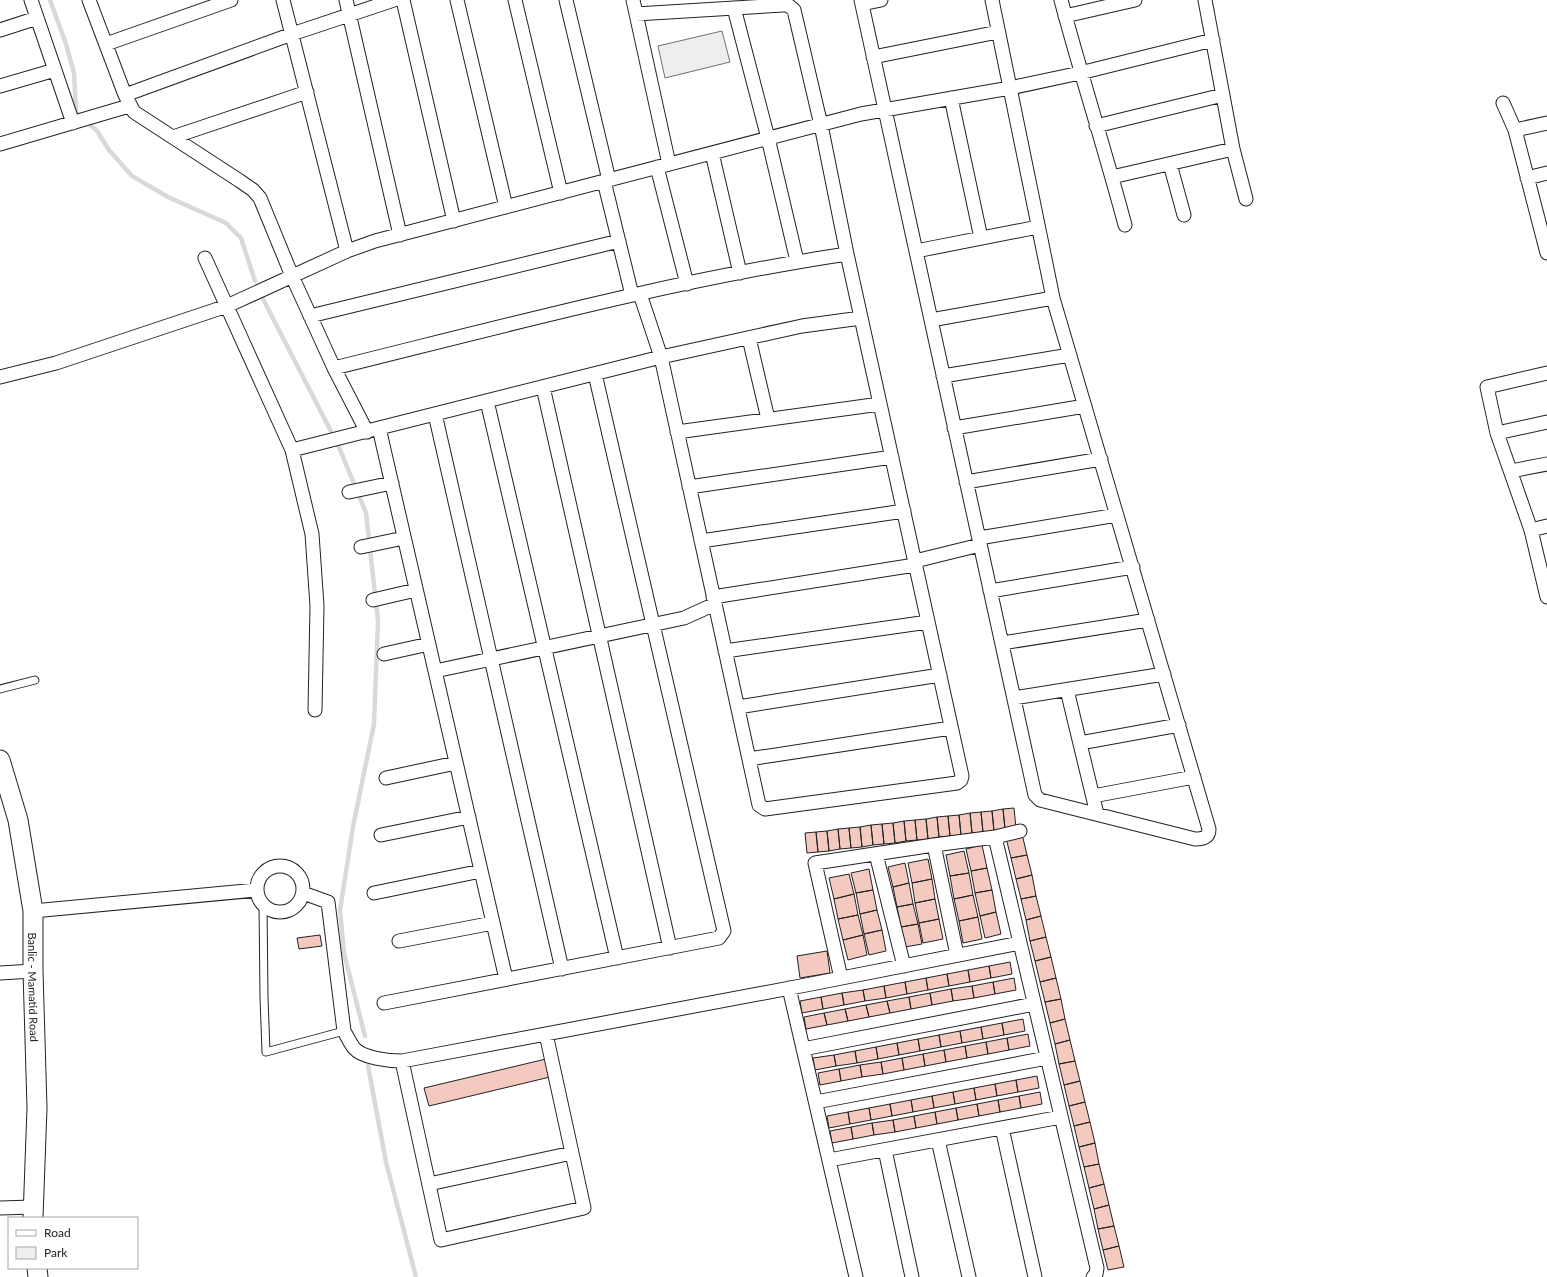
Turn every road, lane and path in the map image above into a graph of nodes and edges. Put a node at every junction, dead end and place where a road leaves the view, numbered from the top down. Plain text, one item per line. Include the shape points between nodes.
1 (31, 0) edge
2 (89, 0) edge
3 (231, 0) edge
4 (283, 0) edge
5 (346, 0) edge
6 (394, 0) edge
7 (403, 0) edge
8 (457, 0) edge
9 (515, 0) edge
10 (566, 0) edge
11 (633, 0) edge
12 (881, 0) edge
13 (992, 0) edge
14 (1061, 0) edge
15 (1134, 0) edge
16 (1206, 0) edge
17 (861, 2) edge
18 (734, 8) junction
19 (636, 14) junction
20 (349, 15) junction
21 (1065, 16) junction
22 (37, 18) junction
23 (0, 30) edge
24 (998, 32) junction
25 (292, 34) junction
26 (1213, 40) junction
27 (106, 44) junction
28 (873, 57) junction
29 (55, 70) junction
30 (1080, 73) junction
31 (0, 86) edge
32 (1010, 88) junction
33 (306, 92) junction
34 (1223, 95) junction
35 (951, 98) junction
36 (127, 101) junction
37 (1503, 103) dead end
38 (884, 110) junction
39 (73, 123) junction
40 (1547, 123) edge
41 (821, 125) junction
42 (1096, 126) junction
43 (1515, 130) junction
44 (173, 137) junction
45 (768, 138) junction
46 (0, 144) edge
47 (1233, 149) junction
48 (712, 153) junction
49 (1170, 164) junction
50 (663, 166) junction
51 (1547, 173) edge
52 (1112, 178) junction
53 (1527, 178) junction
54 (607, 181) junction
55 (561, 193) junction
56 (1246, 200) dead end
57 (506, 207) junction
58 (1184, 215) dead end
59 (1543, 220) edge
60 (454, 221) junction
61 (1125, 225) dead end
62 (1038, 227) junction
63 (400, 235) junction
64 (981, 238) junction
65 (619, 241) junction
66 (347, 251) junction
67 (916, 251) junction
68 (1547, 253) edge
69 (847, 254) junction
70 (205, 258) dead end
71 (796, 262) junction
72 (740, 273) junction
73 (292, 276) junction
74 (687, 284) junction
75 (636, 294) junction
76 (1053, 298) junction
77 (226, 306) junction
78 (310, 316) junction
79 (861, 318) junction
80 (931, 320) junction
81 (749, 338) junction
82 (1070, 354) junction
83 (661, 358) junction
84 (334, 368) junction
85 (1547, 373) edge
86 (595, 374) junction
87 (943, 376) junction
88 (0, 377) edge
89 (543, 387) junction
90 (487, 401) junction
91 (880, 404) junction
92 (1085, 406) junction
93 (436, 414) junction
94 (768, 419) junction
95 (1547, 422) edge
96 (954, 428) junction
97 (373, 430) junction
98 (677, 432) junction
99 (1497, 433) junction
100 (292, 450) junction
101 (892, 456) junction
102 (1101, 459) junction
103 (1547, 464) edge
104 (1511, 471) junction
105 (966, 482) junction
106 (392, 483) junction
107 (689, 487) junction
108 (350, 492) dead end
109 (904, 511) junction
110 (1117, 515) junction
111 (1547, 526) edge
112 (1531, 530) junction
113 (404, 538) junction
114 (701, 541) junction
115 (979, 542) junction
116 (361, 547) dead end
117 (915, 563) junction
118 (1133, 567) junction
119 (1545, 579) edge
120 (416, 590) junction
121 (990, 591) junction
122 (1547, 597) edge
123 (373, 600) dead end
124 (714, 601) junction
125 (1148, 620) junction
126 (928, 622) junction
127 (653, 625) junction
128 (599, 636) junction
129 (1002, 643) junction
130 (429, 644) junction
131 (544, 648) junction
132 (725, 651) junction
133 (384, 654) dead end
134 (491, 659) junction
135 (435, 671) junction
136 (1164, 674) junction
137 (940, 675) junction
138 (35, 680) dead end
139 (0, 689) edge
140 (1067, 690) junction
141 (1014, 698) junction
142 (738, 707) junction
143 (315, 710) dead end
144 (1179, 724) junction
145 (951, 728) junction
146 (1080, 743) junction
147 (749, 759) junction
148 (0, 760) edge
149 (456, 764) junction
150 (1194, 777) junction
151 (386, 778) dead end
152 (1093, 796) junction
153 (1097, 814) junction
154 (468, 818) junction
155 (1020, 831) dead end
156 (381, 835) dead end
157 (995, 837) junction
158 (934, 845) junction
159 (876, 854) junction
160 (481, 871) junction
161 (257, 890) junction
162 (303, 892) junction
163 (374, 893) dead end
164 (263, 904) junction
165 (33, 911) junction
166 (493, 923) junction
167 (399, 941) dead end
168 (1020, 943) junction
169 (670, 948) junction
170 (957, 955) junction
171 (617, 958) junction
172 (904, 966) junction
173 (562, 969) junction
174 (33, 971) junction
175 (0, 973) edge
176 (841, 978) junction
177 (506, 979) junction
178 (789, 988) junction
179 (384, 1003) dead end
180 (1034, 1004) junction
181 (344, 1031) junction
182 (546, 1034) junction
183 (803, 1049) junction
184 (1047, 1058) junction
185 (402, 1061) junction
186 (816, 1102) junction
187 (1061, 1117) junction
188 (1002, 1128) junction
189 (938, 1140) junction
190 (885, 1150) junction
191 (572, 1153) junction
192 (829, 1160) junction
193 (429, 1184) junction
194 (0, 1208) edge
195 (33, 1213) edge
196 (856, 1277) edge
197 (912, 1277) edge
198 (969, 1277) edge
199 (1035, 1277) edge
200 (1092, 1277) edge

1 - 22 street
2 - 27 street
3 - 27 street
4 - 25 street
5 - 20 street
6 - 20 street
7 - 60 street
8 - 57 street
9 - 55 street
10 - 54 street
11 - 19 street
12 - 17 street
13 - 24 street
14 - 21 street
15 - 21 street
16 - 26 street
17 - 28 street
18 - 19 street
18 - 41 street via 783,5 794,10
18 - 45 street
19 - 50 street
20 - 25 street
20 - 63 street
21 - 30 street
22 - 23 street
22 - 29 street
24 - 28 street
24 - 32 street
25 - 33 street
25 - 36 street
26 - 30 street
26 - 34 street
27 - 36 street
28 - 38 street
29 - 31 street
29 - 39 street
30 - 32 street
30 - 42 street
32 - 35 street
32 - 62 street
33 - 44 street
33 - 66 street
34 - 42 street
34 - 47 street
35 - 38 street
35 - 64 street
36 - 39 street
36 - 44 street via 134,112
37 - 43 street
38 - 41 street
38 - 67 street
39 - 46 street
40 - 43 street
41 - 45 street
41 - 69 street
42 - 52 street
43 - 53 street
44 - 73 street via 253,190 260,198
45 - 48 street
45 - 71 street
47 - 49 street
47 - 56 street
48 - 50 street
48 - 72 street
49 - 52 street
49 - 58 street
50 - 54 street
50 - 74 street
51 - 53 street
52 - 61 street
53 - 59 street
54 - 55 street
54 - 65 street
55 - 57 street
57 - 60 street
59 - 68 street
60 - 63 street
62 - 64 street
62 - 76 street
63 - 66 street
64 - 67 street
65 - 75 street
65 - 78 street
66 - 73 street
67 - 80 street
69 - 71 street
69 - 79 street
70 - 77 street
71 - 72 street
72 - 74 street
73 - 77 street
73 - 78 street
74 - 75 street
75 - 83 street
75 - 84 street
76 - 80 street
76 - 82 street
77 - 88 street via 56,363
77 - 100 street
78 - 84 street
79 - 81 street via 802,326
79 - 91 street
80 - 87 street
81 - 83 street
81 - 94 street
82 - 87 street
82 - 92 street
83 - 86 street
83 - 98 street
84 - 97 street
85 - 99 street via 1487,386
86 - 89 street
86 - 127 street
87 - 96 street
89 - 90 street
89 - 128 street
90 - 93 street
90 - 131 street
91 - 94 street
91 - 101 street
92 - 96 street
92 - 102 street
93 - 97 street
93 - 134 street
94 - 98 street
95 - 99 street
96 - 105 street
97 - 100 street
97 - 106 street
98 - 107 street
99 - 104 street
100 - 143 street via 312,534 317,606
101 - 107 street
101 - 109 street
102 - 105 street
102 - 110 street
103 - 104 street
104 - 112 street
105 - 115 street
106 - 108 street
106 - 113 street
107 - 114 street
109 - 114 street
109 - 117 street
110 - 115 street
110 - 118 street
111 - 112 street
112 - 119 street
113 - 116 street
113 - 120 street
114 - 124 street
115 - 117 street
115 - 121 street
117 - 124 street
117 - 126 street
118 - 121 street
118 - 125 street
119 - 122 street
120 - 123 street
120 - 130 street
121 - 129 street
124 - 127 street via 684,618
124 - 132 street
125 - 129 street
125 - 136 street
126 - 132 street
126 - 137 street
127 - 128 street
127 - 169 street via 724,931 719,938
128 - 131 street
128 - 169 street
129 - 141 street
130 - 133 street
130 - 135 street
131 - 134 street
131 - 171 street
132 - 142 street
134 - 135 street
134 - 173 street
135 - 149 street
136 - 140 street
136 - 144 street
137 - 142 street
137 - 145 street
138 - 139 lane
140 - 141 street
140 - 146 street
141 - 153 street via 1035,795 1040,800
142 - 147 street
144 - 146 street
144 - 150 street
145 - 147 street
145 - 147 street via 962,776 957,783 765,809 759,805
146 - 152 street
148 - 165 main road, Banlic - Mamatid Road via 18,820
149 - 151 street
149 - 154 street
150 - 152 street
150 - 153 street via 1210,829 1206,838 1195,839
152 - 153 street
154 - 156 street
154 - 160 street
155 - 157 street
157 - 158 street
157 - 168 street
158 - 159 street
158 - 170 street
159 - 172 street
159 - 176 street via 815,863
160 - 163 street
160 - 166 street
161 - 162 street via 258,882 267,870 282,866 296,872 303,885
161 - 164 street
161 - 165 street
162 - 164 street via 301,900 290,910 276,912
162 - 181 street via 328,902
164 - 181 lane via 266,1052
165 - 174 main road, Banlic - Mamatid Road
166 - 167 street
166 - 177 street
168 - 170 street
168 - 180 street
169 - 171 street
170 - 172 street
171 - 173 street
172 - 176 street
173 - 177 street
174 - 175 street
174 - 195 main road, Banlic - Mamatid Road via 37,1108
176 - 178 street
177 - 179 street
178 - 182 street
178 - 183 street
180 - 183 street
180 - 184 street
181 - 185 street via 354,1049 372,1057
182 - 185 street
182 - 191 street
183 - 186 street
184 - 186 street
184 - 187 street
185 - 193 street
186 - 192 street
187 - 188 street
187 - 200 street via 1097,1268 1096,1274
188 - 189 street
188 - 199 street
189 - 190 street
189 - 198 street
190 - 192 street
190 - 197 street
191 - 193 street
191 - 193 street via 584,1208 441,1240
192 - 196 street
194 - 195 street

